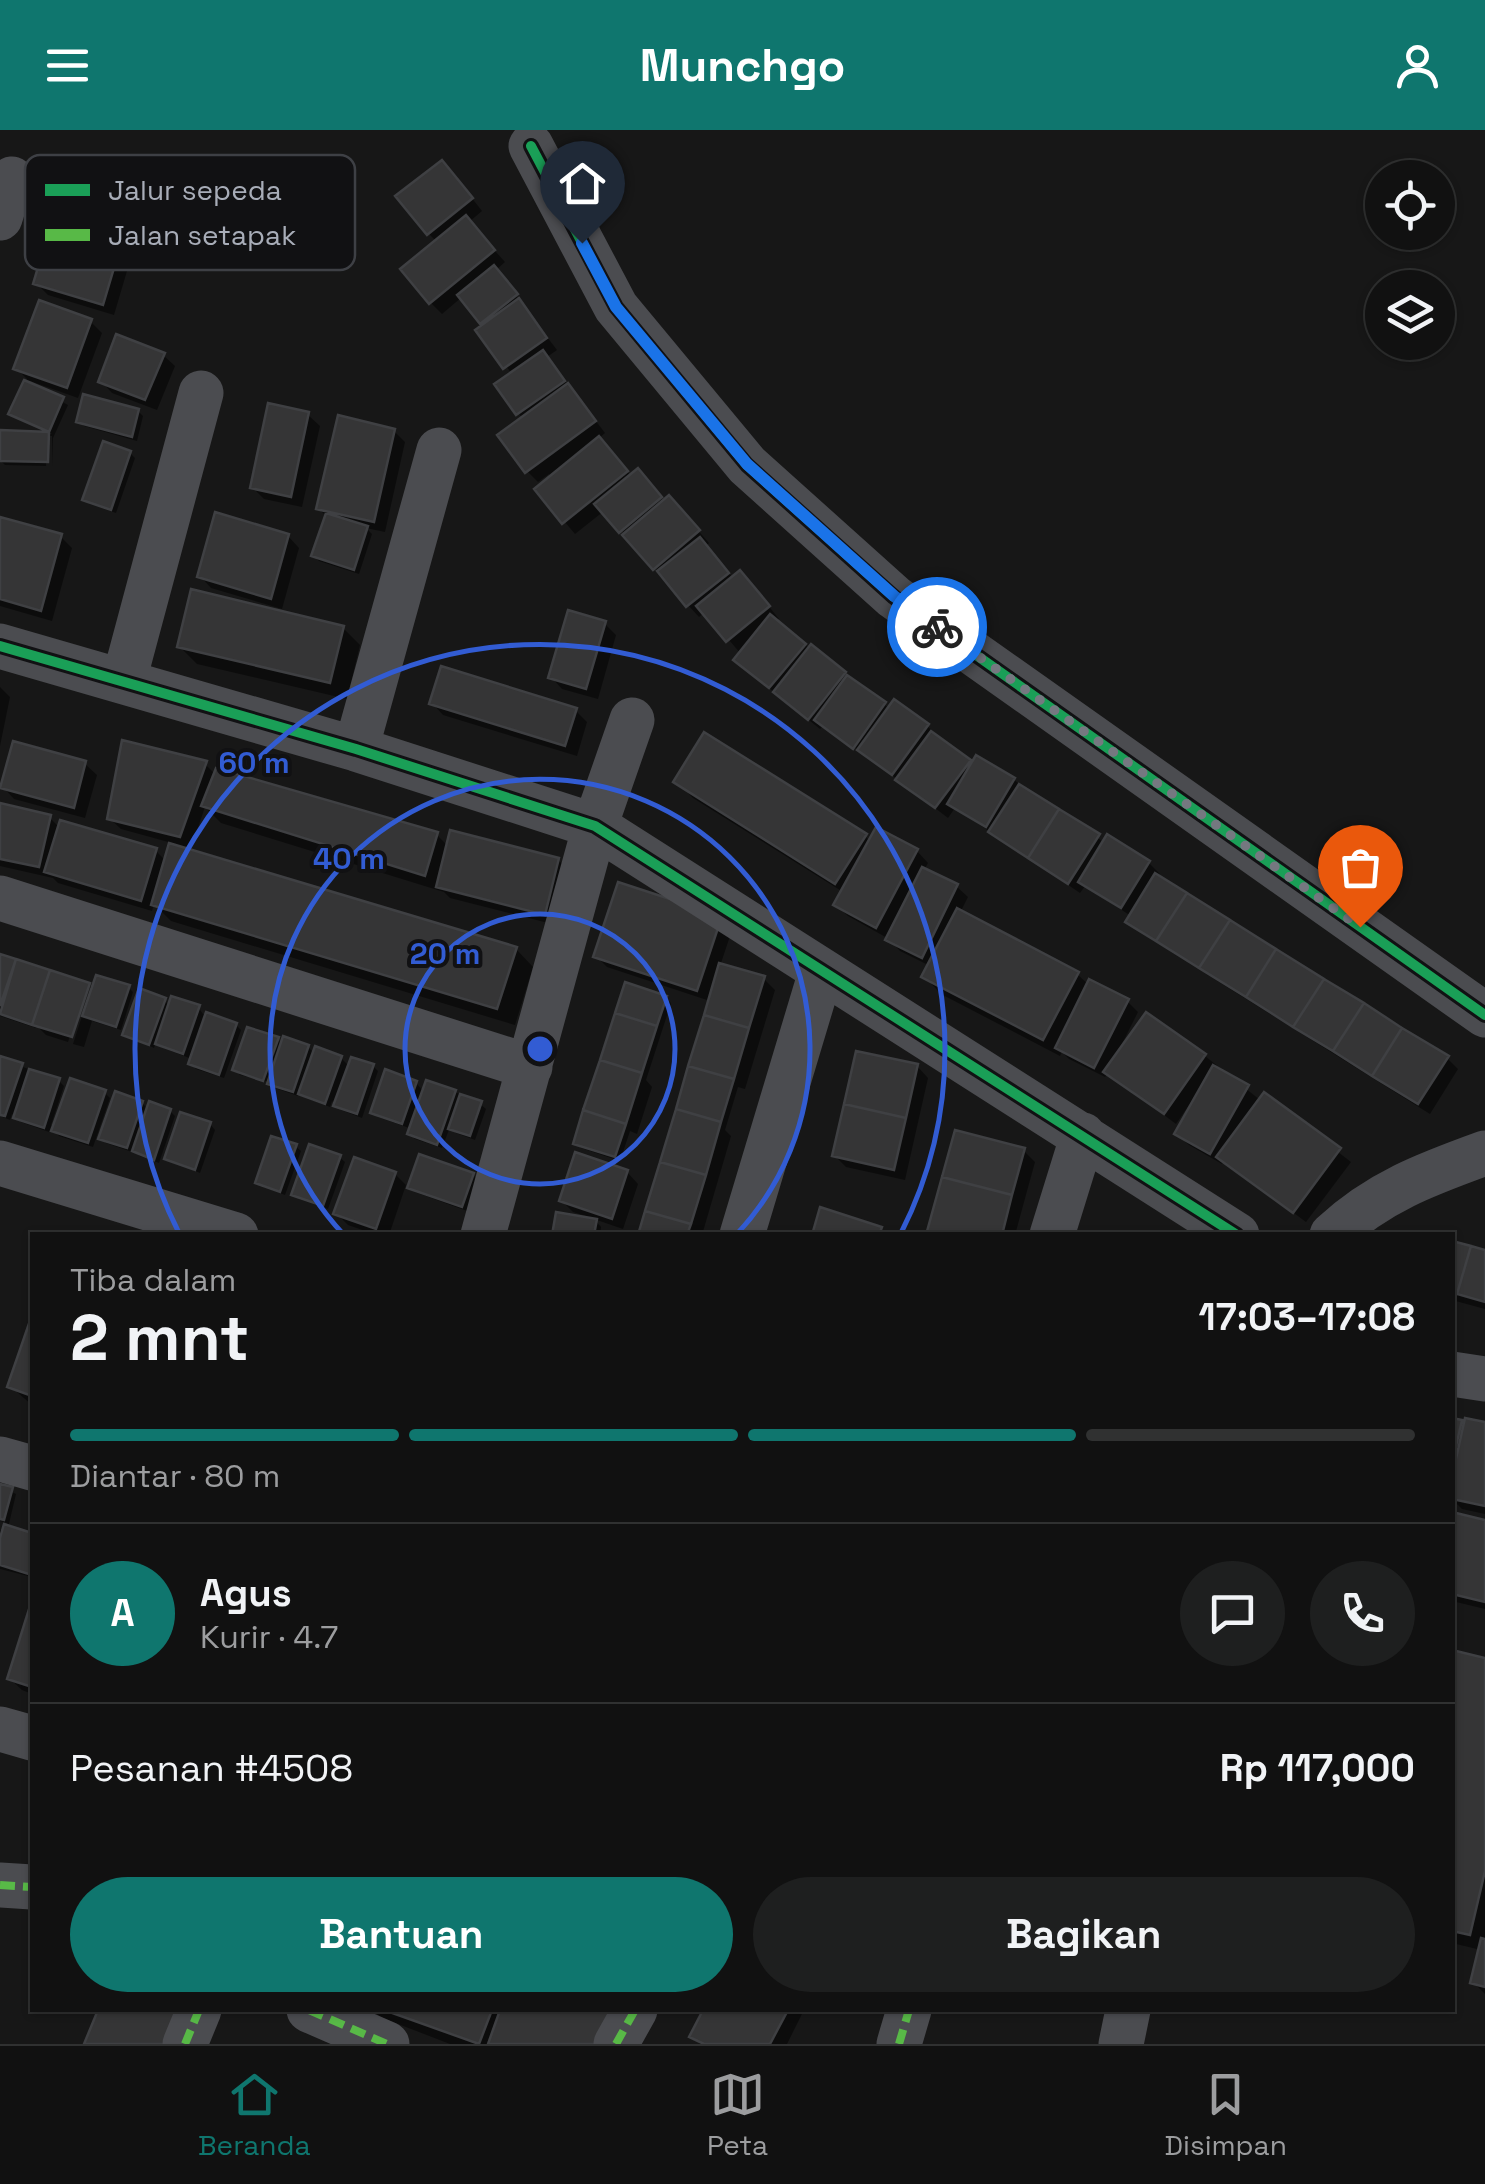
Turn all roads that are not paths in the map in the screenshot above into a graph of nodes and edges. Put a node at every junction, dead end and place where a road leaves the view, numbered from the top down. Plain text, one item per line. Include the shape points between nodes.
1 (531, 146) dead end
2 (201, 393) dead end
3 (438, 450) dead end
4 (0, 646) edge
5 (124, 680) junction
6 (632, 720) dead end
7 (356, 749) junction
8 (595, 826) junction
9 (0, 898) edge
10 (821, 972) junction
11 (1485, 1016) edge
12 (530, 1067) junction
13 (1083, 1135) junction
14 (1485, 1153) edge
15 (0, 1163) edge
16 (226, 1232) edge
17 (484, 1232) edge
18 (743, 1232) edge
19 (1053, 1232) edge
20 (1232, 1232) edge
21 (1336, 1232) edge
22 (1455, 1374) edge
23 (1485, 1379) edge
24 (0, 1458) edge
25 (30, 1467) edge
26 (0, 1728) edge
27 (30, 1737) edge
28 (0, 1885) edge
29 (30, 1887) edge
30 (198, 2012) edge
31 (314, 2012) edge
32 (634, 2012) edge
33 (908, 2012) edge
34 (1128, 2012) edge
35 (185, 2044) edge
36 (387, 2044) edge
37 (616, 2044) edge
38 (899, 2044) edge
39 (1121, 2044) edge

1 - 11 street via 616,307 761,478 894,596
2 - 5 street
3 - 7 street
4 - 5 street
5 - 7 street
6 - 8 street
7 - 8 street
8 - 10 street
8 - 12 street
9 - 12 street
10 - 13 street
10 - 18 street
12 - 17 street
13 - 19 street
13 - 20 street
14 - 21 street via 1377,1198
15 - 16 street
22 - 23 street
24 - 25 street
26 - 27 street
28 - 29 street
30 - 35 street
31 - 36 street
32 - 37 street
33 - 38 street
34 - 39 street

